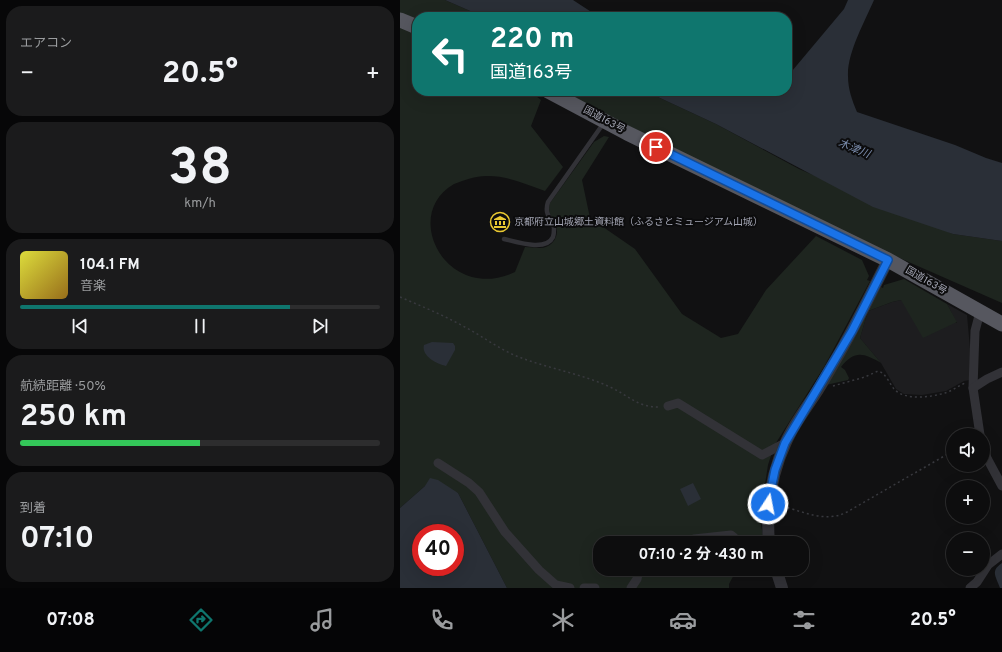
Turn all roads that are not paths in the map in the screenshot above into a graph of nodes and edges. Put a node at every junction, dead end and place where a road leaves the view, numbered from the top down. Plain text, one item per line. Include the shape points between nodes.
1 (400, 20) edge
2 (412, 25) edge
3 (558, 96) edge
4 (606, 121) junction
5 (504, 239) dead end
6 (888, 260) junction
7 (980, 312) junction
8 (1002, 324) edge
9 (1002, 372) edge
10 (974, 388) junction
11 (668, 406) road end
12 (979, 428) edge
13 (785, 443) junction
14 (438, 463) dead end
15 (990, 464) edge
16 (1002, 486) edge
17 (722, 536) edge
18 (732, 536) edge
19 (769, 536) edge
20 (1002, 554) edge
21 (638, 576) edge
22 (778, 576) edge
23 (570, 588) edge
24 (584, 588) edge
25 (595, 588) edge
26 (632, 588) edge
27 (782, 588) edge
28 (970, 588) edge

1 - 2 highway
3 - 4 highway, 国道163号
4 - 5 lane via 548,202 547,215 554,231 550,241 540,246
4 - 6 highway, 国道163号
6 - 7 highway, 国道163号
6 - 13 street via 852,331
7 - 8 highway, 国道163号
7 - 10 street via 975,331
9 - 10 street
10 - 12 street
11 - 13 street via 678,403 762,455
13 - 19 street via 775,470 768,504
14 - 23 street via 479,492 505,532 550,580 558,587
15 - 16 street
17 - 18 street
20 - 28 street via 988,565 978,582
21 - 26 street
22 - 27 street
24 - 25 street

